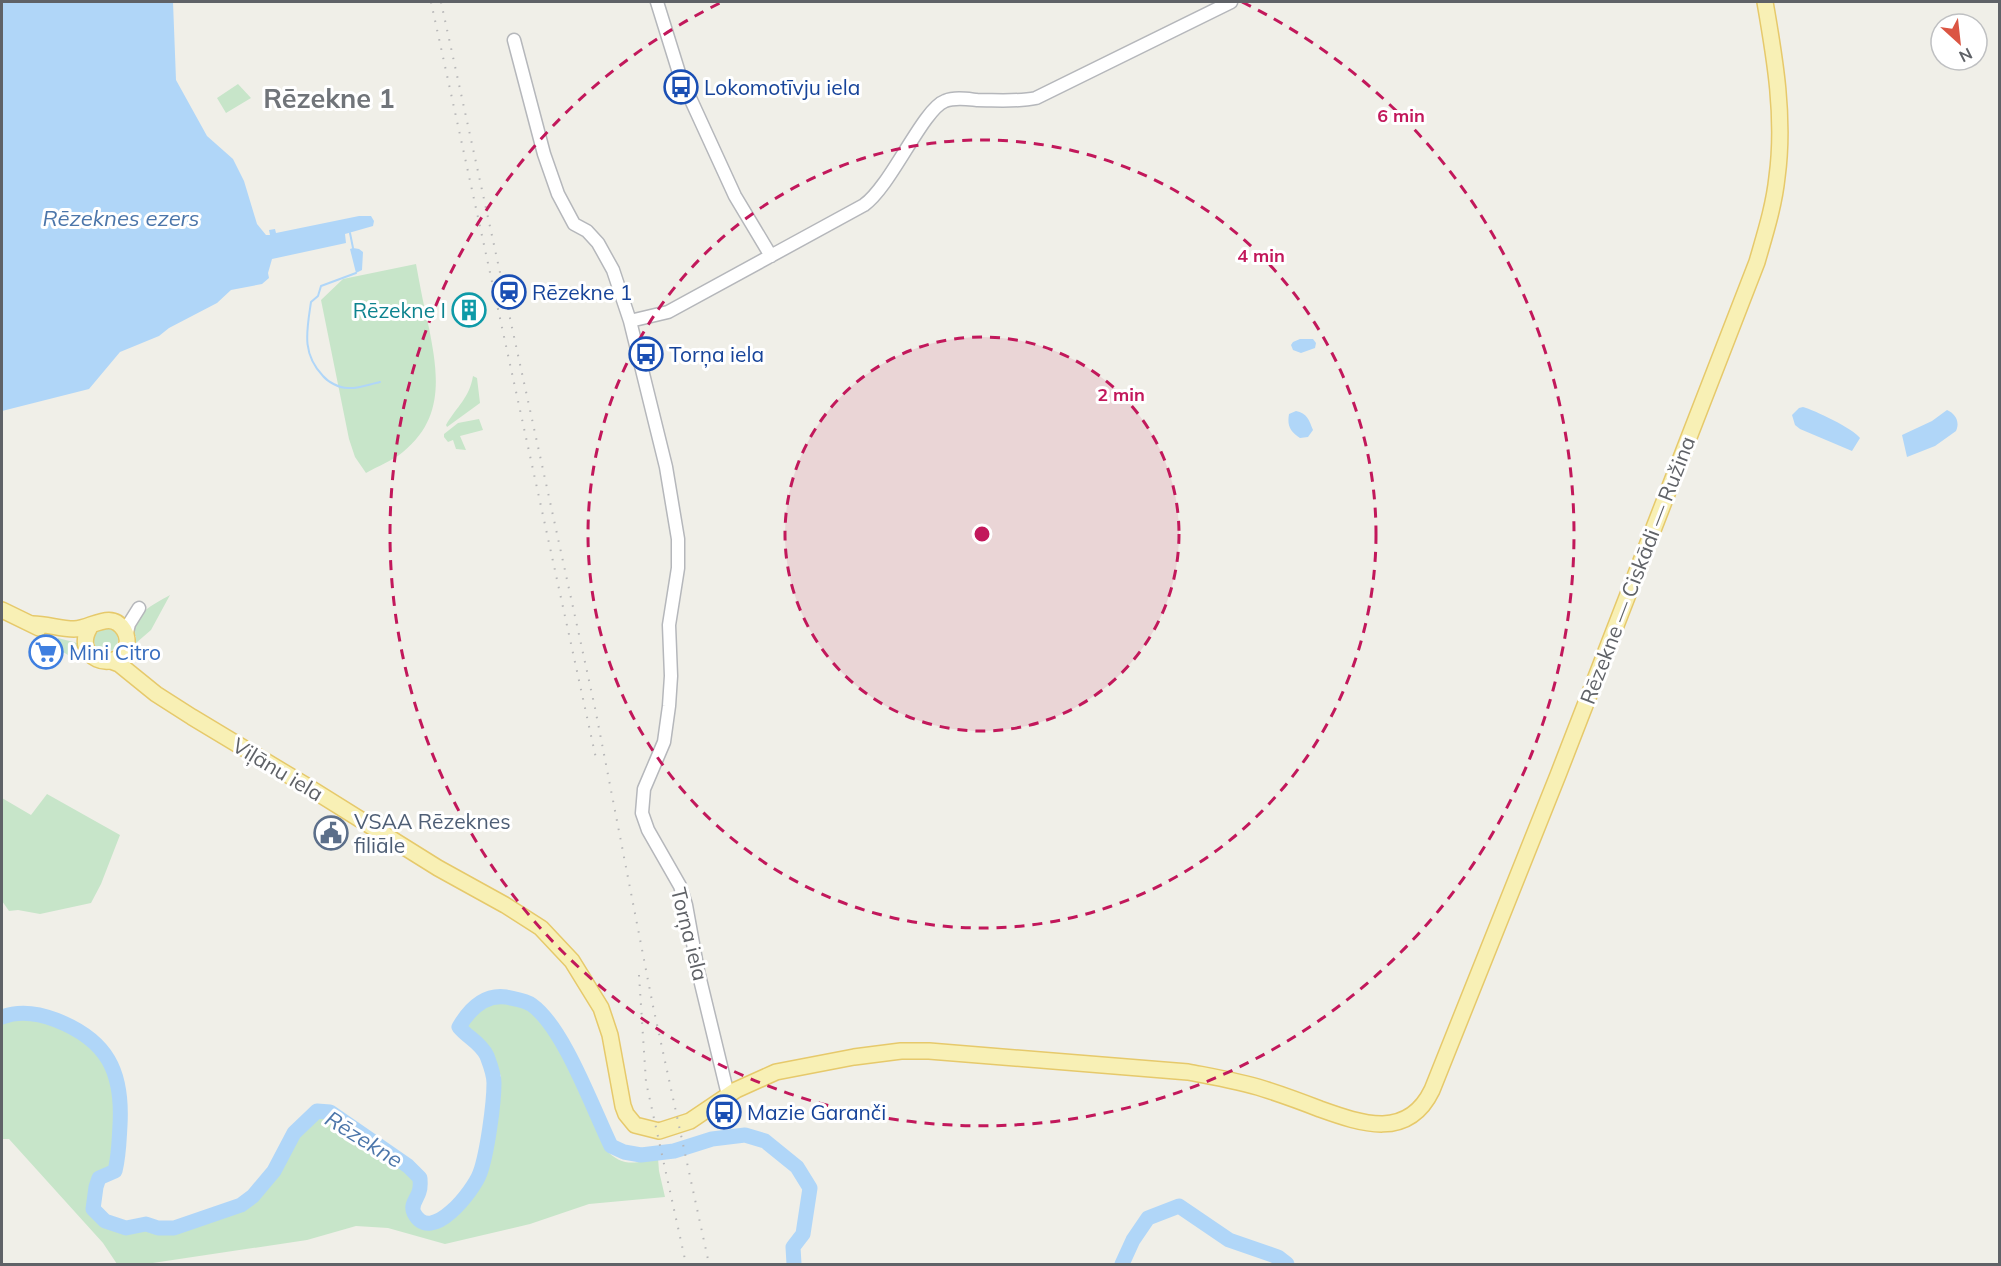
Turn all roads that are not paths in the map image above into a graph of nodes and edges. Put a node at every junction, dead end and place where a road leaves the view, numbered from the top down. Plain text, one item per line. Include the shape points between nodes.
1 (657, 2) edge
2 (1231, 2) edge
3 (1765, 2) edge
4 (514, 40) dead end
5 (771, 255) junction
6 (630, 321) junction
7 (2, 610) edge
8 (114, 621) junction
9 (33, 624) junction
10 (90, 627) junction
11 (126, 642) junction
12 (86, 646) junction
13 (111, 661) junction
14 (147, 686) junction
15 (723, 1099) junction
16 (1409, 1118) joint

1 - 5 street via 680,76 735,196
2 - 5 street via 1036,98 952,99 939,104 871,200
3 - 16 main road, Rēzekne — Ciskādi — Ružina via 1777,76 1780,144 1770,219 1757,262 1432,1090 1424,1105
4 - 6 street, Torņa iela via 558,194 574,224 587,231 604,252
5 - 6 street via 668,312
6 - 15 street, Torņa iela via 666,467 678,539 678,568 669,625 669,706 664,742 644,789 642,813 686,905
7 - 9 main road
8 - 10 main road via 101,620
8 - 11 main road via 122,627
8 - 11 street via 139,608 129,624
9 - 10 main road
9 - 12 main road
10 - 12 main road
11 - 13 main road via 121,655
11 - 14 main road via 128,657
12 - 13 main road via 95,658
13 - 14 main road, Viļānu iela
14 - 15 main road, Viļānu iela via 541,928 572,961 601,1008 623,1107 634,1125 659,1131 690,1121
15 - 16 main road, Viļānu iela via 776,1072 854,1057 915,1051 1188,1072 1252,1086 1369,1123 1389,1124

